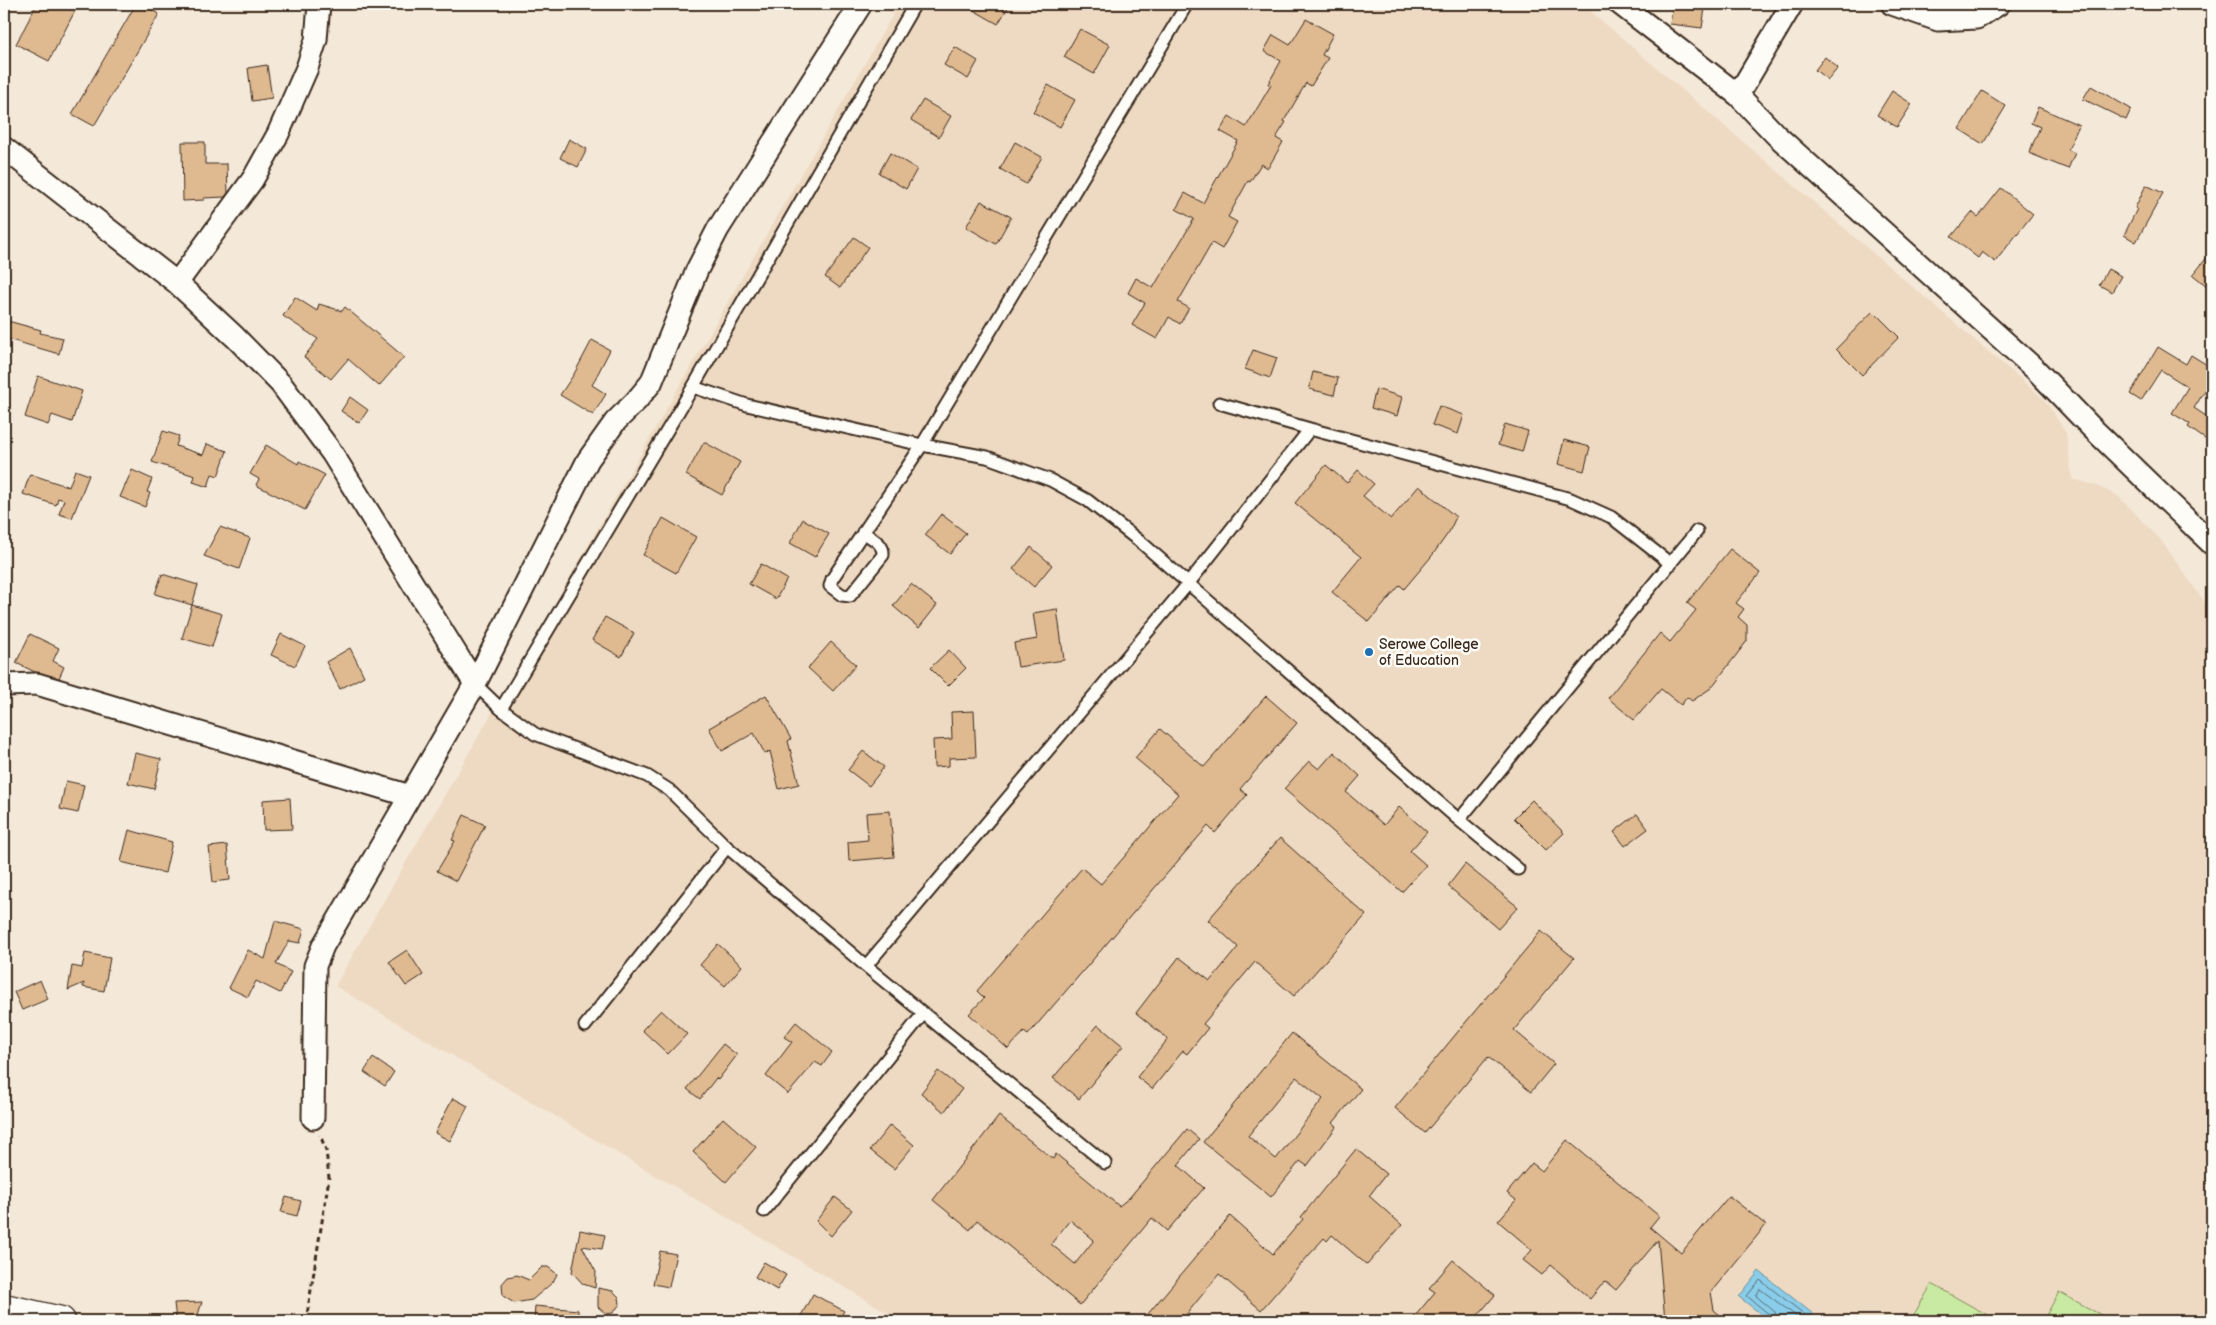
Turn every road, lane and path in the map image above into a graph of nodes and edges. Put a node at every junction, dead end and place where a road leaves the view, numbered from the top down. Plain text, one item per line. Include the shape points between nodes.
1 (319, 4) edge
2 (862, 4) edge
3 (915, 4) edge
4 (1187, 4) edge
5 (1620, 4) edge
6 (1792, 4) edge
7 (1892, 4) edge
8 (1999, 4) edge
9 (1738, 95) junction
10 (4, 148) edge
11 (177, 284) junction
12 (693, 387) junction
13 (1219, 402) dead end
14 (1310, 430) junction
15 (922, 445) junction
16 (1696, 531) dead end
17 (863, 532) junction
18 (2210, 537) edge
19 (1671, 564) junction
20 (1188, 584) junction
21 (475, 684) junction
22 (4, 685) edge
23 (501, 709) junction
24 (410, 796) junction
25 (1460, 820) junction
26 (727, 847) junction
27 (1518, 868) dead end
28 (866, 966) junction
29 (923, 1014) junction
30 (585, 1026) dead end
31 (313, 1118) joint
32 (1105, 1163) dead end
33 (764, 1210) dead end
34 (4, 1308) edge
35 (61, 1321) edge
36 (306, 1321) edge

1 - 11 street via 313,50 278,134 253,179
2 - 21 street via 718,229 697,270 650,382 615,422 588,460
3 - 12 lane
4 - 15 lane
5 - 9 street
6 - 9 street
7 - 8 street via 1938,20 1978,18
9 - 18 street via 1776,135 2036,370 2091,427
10 - 11 street
11 - 21 street via 235,337 280,384 312,425 390,544
12 - 15 lane via 747,405
12 - 23 lane
13 - 14 lane
14 - 19 lane via 1570,499 1611,517
14 - 20 lane
15 - 17 lane
15 - 20 lane via 987,457 1050,480 1087,500
16 - 19 lane
17 - 17 lane via 880,545 883,555 850,596 842,595 830,586 832,579
19 - 25 lane
20 - 25 lane
20 - 28 lane
21 - 23 lane
21 - 24 street
22 - 24 street via 37,684
23 - 26 lane via 536,734 655,781 669,790
24 - 31 street via 323,946 316,966
25 - 27 lane
26 - 28 lane
26 - 30 lane
28 - 29 lane
29 - 32 lane
29 - 33 lane
31 - 36 path via 326,1150 329,1178
34 - 35 street

